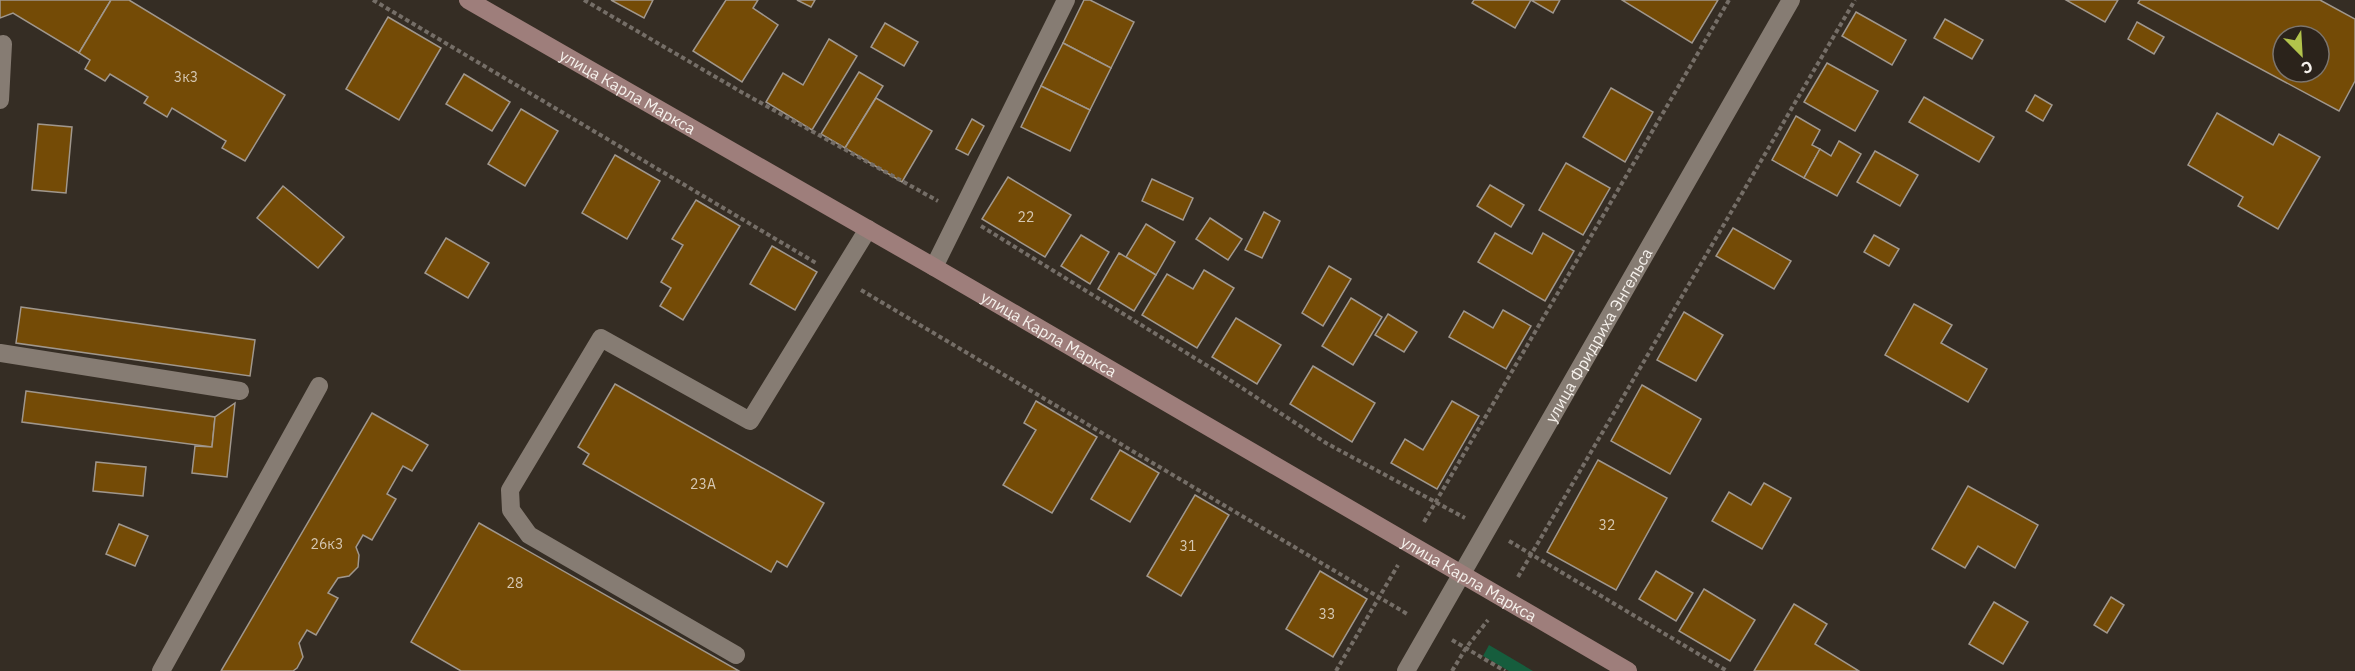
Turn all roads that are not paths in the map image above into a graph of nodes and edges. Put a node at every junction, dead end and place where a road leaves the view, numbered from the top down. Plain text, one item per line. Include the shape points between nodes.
1 (468, 0) edge
2 (1066, 0) edge
3 (1791, 0) edge
4 (3, 44) dead end
5 (0, 100) edge
6 (868, 230) junction
7 (934, 267) junction
8 (0, 353) edge
9 (319, 386) dead end
10 (240, 391) dead end
11 (1463, 573) junction
12 (736, 655) dead end
13 (161, 671) edge
14 (1406, 671) edge
15 (1628, 671) edge

1 - 6 main road, улица Карла Маркса
2 - 7 street
3 - 11 street, улица Фридриха Энгельса
4 - 5 street
6 - 7 main road, улица Карла Маркса
6 - 12 street via 750,421 601,338 510,490 511,510 529,535
7 - 11 main road, улица Карла Маркса
8 - 10 street
9 - 13 street
11 - 14 street, улица Фридриха Энгельса
11 - 15 main road, улица Карла Маркса

